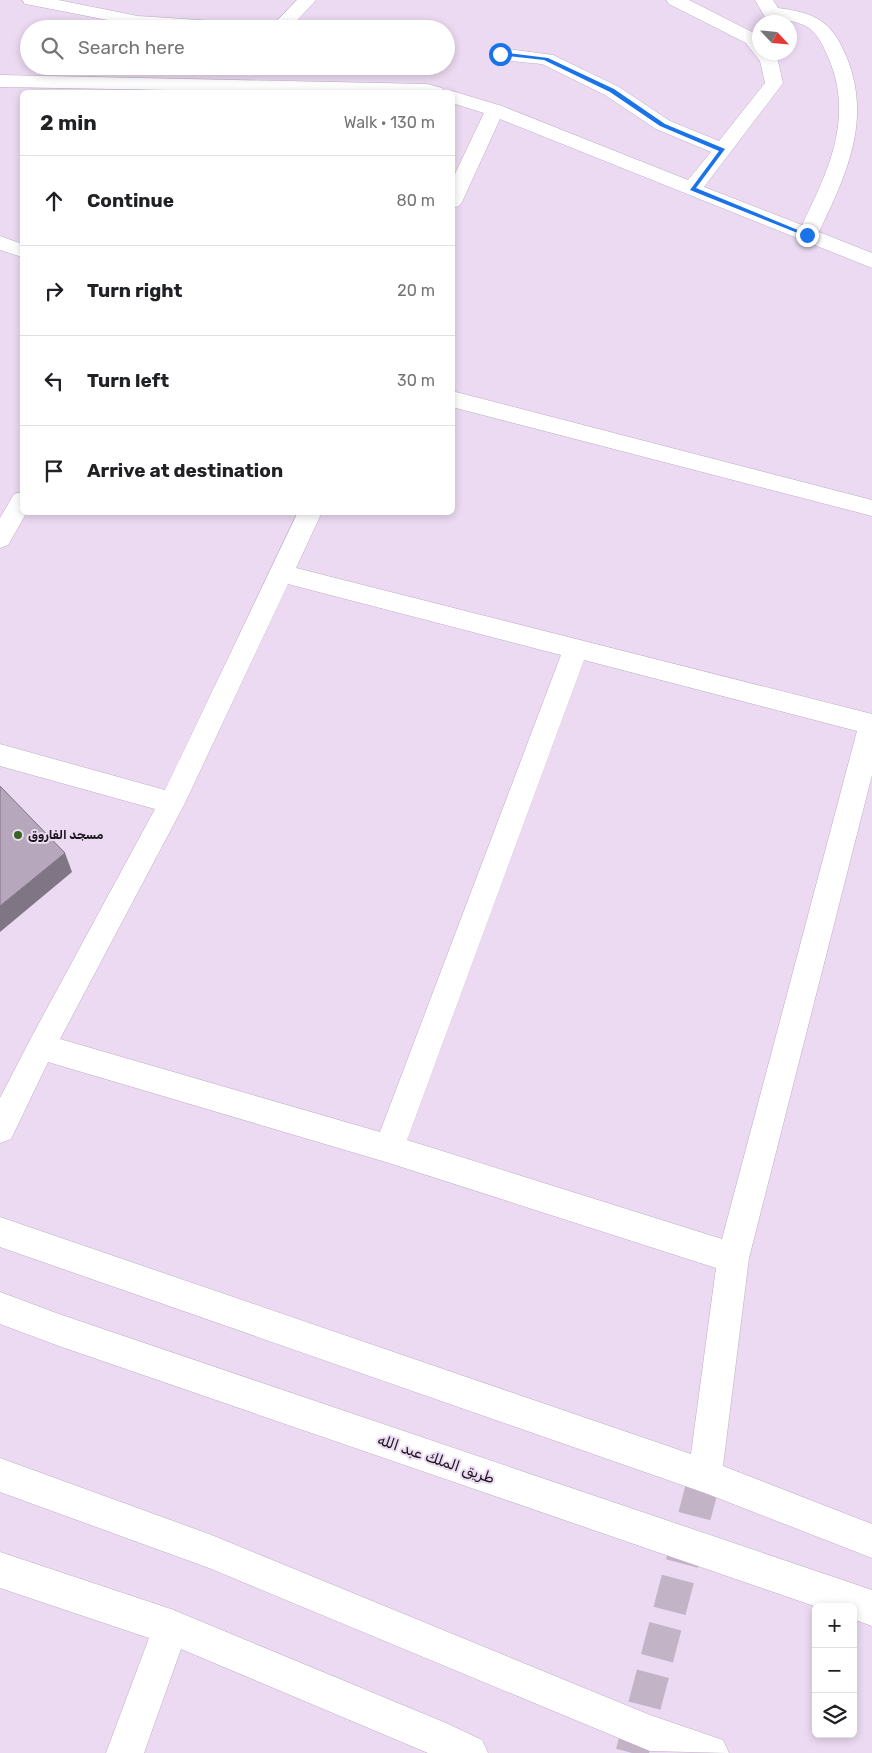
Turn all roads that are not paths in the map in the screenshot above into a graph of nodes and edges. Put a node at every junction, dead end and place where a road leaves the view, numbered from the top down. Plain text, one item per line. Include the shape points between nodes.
1 (31, 0) edge
2 (37, 0) edge
3 (307, 0) edge
4 (675, 0) edge
5 (766, 12) edge
6 (169, 19) edge
7 (133, 20) edge
8 (154, 20) edge
9 (287, 20) edge
10 (752, 39) edge
11 (500, 54) dead end
12 (768, 60) edge
13 (139, 75) edge
14 (0, 81) edge
15 (134, 84) junction
16 (427, 90) edge
17 (455, 99) edge
18 (495, 110) junction
19 (722, 150) junction
20 (692, 189) junction
21 (455, 196) edge
22 (807, 235) junction
23 (0, 242) edge
24 (20, 250) edge
25 (872, 261) edge
26 (455, 400) edge
27 (20, 504) edge
28 (872, 508) edge
29 (309, 515) edge
30 (0, 539) edge
31 (282, 572) junction
32 (576, 648) junction
33 (872, 724) edge
34 (0, 755) edge
35 (172, 803) junction
36 (41, 1047) junction
37 (0, 1129) edge
38 (389, 1149) junction
39 (0, 1232) edge
40 (733, 1258) junction
41 (0, 1308) edge
42 (0, 1475) edge
43 (705, 1476) junction
44 (872, 1541) edge
45 (0, 1570) edge
46 (872, 1608) edge
47 (171, 1628) junction
48 (125, 1753) edge
49 (469, 1753) edge
50 (710, 1753) edge

1 - 2 street
2 - 7 street
3 - 9 street
4 - 10 street
5 - 22 street via 811,21 823,30 838,57 850,94 848,137 835,178
6 - 8 street
11 - 19 street via 546,59 612,91 662,125
12 - 19 street via 774,83
13 - 15 street
14 - 15 street
15 - 16 street
17 - 18 street
18 - 20 street
18 - 21 street
19 - 20 street
20 - 22 street
22 - 25 street
23 - 24 street
26 - 28 street
27 - 30 street
29 - 31 street
31 - 32 street
31 - 35 street
32 - 33 street
32 - 38 street
33 - 40 street
34 - 35 street
35 - 36 street
36 - 37 street
36 - 38 street
38 - 40 street
39 - 43 street
40 - 43 street
41 - 46 street, طريق الملك عبد الله
42 - 50 street via 209,1551 650,1733
43 - 44 street
45 - 47 street
47 - 48 street
47 - 49 street

